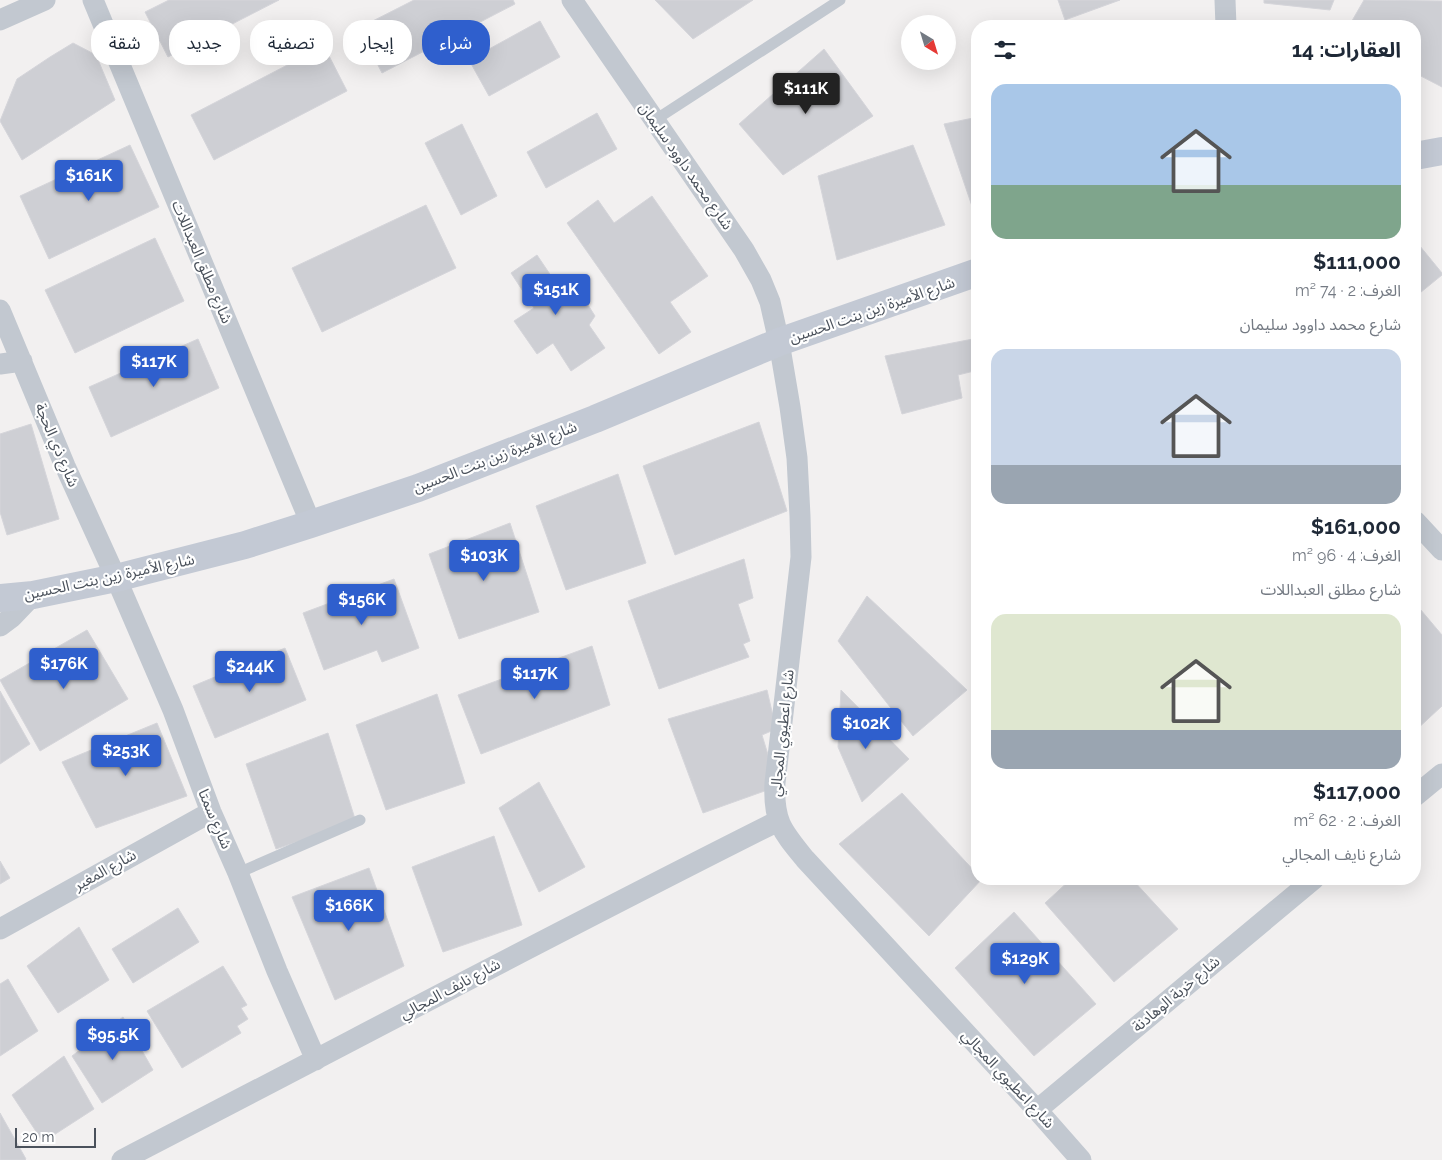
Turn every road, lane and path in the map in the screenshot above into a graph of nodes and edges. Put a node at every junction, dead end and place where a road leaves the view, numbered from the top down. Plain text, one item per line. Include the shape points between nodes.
1 (45, 0) edge
2 (92, 0) edge
3 (572, 0) edge
4 (840, 0) edge
5 (1225, 0) edge
6 (0, 20) edge
7 (1226, 20) edge
8 (654, 120) junction
9 (1442, 151) edge
10 (1421, 155) edge
11 (971, 274) edge
12 (0, 310) edge
13 (779, 342) junction
14 (22, 361) junction
15 (0, 364) edge
16 (311, 524) junction
17 (1421, 527) edge
18 (1442, 550) edge
19 (116, 578) junction
20 (33, 595) junction
21 (0, 598) edge
22 (0, 626) edge
23 (1442, 774) edge
24 (1421, 791) edge
25 (211, 812) junction
26 (360, 820) dead end
27 (778, 821) junction
28 (238, 873) junction
29 (1307, 885) edge
30 (0, 929) edge
31 (316, 1060) junction
32 (1037, 1110) junction
33 (122, 1160) edge
34 (1081, 1160) edge

1 - 6 street
2 - 16 street, شارع مطلق العبداللات
3 - 8 street, شارع محمد داوود سليمان
4 - 8 lane
5 - 7 street
8 - 13 street, شارع محمد داوود سليمان via 744,250 761,280 770,302
9 - 10 street
11 - 13 street, شارع الأميرة زين بنت الحسين
12 - 14 street, شارع ذي الحجة
13 - 16 street, شارع الأميرة زين بنت الحسين via 465,470
13 - 27 street, شارع اعطيوي المجالي via 797,458 801,557 775,783
14 - 15 street
14 - 19 street, شارع ذي الحجة
16 - 19 street, شارع الأميرة زين بنت الحسين via 245,545
17 - 18 street
19 - 20 street, شارع الأميرة زين بنت الحسين
19 - 25 street, شارع سمتا via 173,710
20 - 21 street, شارع الأميرة زين بنت الحسين
20 - 22 street
23 - 24 street
25 - 28 street, شارع سمتا
25 - 30 street, شارع المغير
26 - 28 lane
27 - 31 street, شارع نايف المجالي
27 - 32 street, شارع اعطيوي المجالي via 805,859
28 - 31 street, شارع سمتا
29 - 32 street, شارع خربة الوهادنة
31 - 33 street, شارع نايف المجالي
32 - 34 street, شارع اعطيوي المجالي

